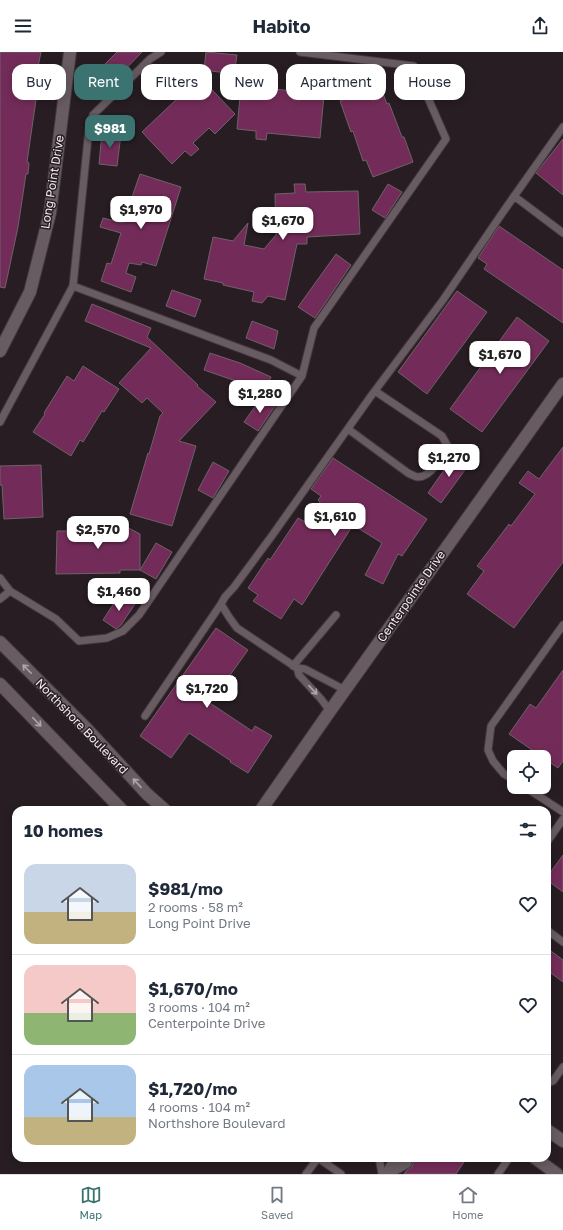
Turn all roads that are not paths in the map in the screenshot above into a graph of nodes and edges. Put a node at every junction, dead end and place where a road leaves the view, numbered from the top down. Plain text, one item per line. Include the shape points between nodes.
1 (70, 52) edge
2 (162, 52) edge
3 (300, 52) edge
4 (563, 127) edge
5 (514, 196) junction
6 (563, 233) edge
7 (73, 286) junction
8 (0, 351) edge
9 (302, 376) junction
10 (563, 384) edge
11 (375, 391) junction
12 (0, 422) edge
13 (348, 429) junction
14 (0, 578) edge
15 (10, 591) junction
16 (0, 599) edge
17 (222, 604) junction
18 (336, 615) dead end
19 (563, 625) edge
20 (0, 642) edge
21 (295, 667) junction
22 (0, 684) edge
23 (345, 690) junction
24 (330, 711) junction
25 (145, 716) dead end
26 (507, 776) edge
27 (536, 794) edge
28 (118, 806) edge
29 (160, 806) edge
30 (264, 806) edge
31 (563, 812) edge
32 (563, 819) edge
33 (551, 836) edge
34 (551, 933) edge
35 (563, 942) edge
36 (563, 1067) edge
37 (551, 1081) edge
38 (551, 1133) edge
39 (563, 1141) edge
40 (315, 1162) edge
41 (324, 1162) edge
42 (381, 1162) edge
43 (388, 1162) edge
44 (392, 1162) edge
45 (405, 1162) dead end
46 (506, 1162) edge
47 (542, 1162) edge
48 (306, 1174) edge
49 (341, 1174) edge
50 (386, 1174) edge
51 (498, 1174) edge
52 (558, 1174) edge

1 - 8 street, Long Point Drive via 50,213 30,292
2 - 7 lane via 150,59 93,115 89,128
3 - 9 lane via 414,66 446,140 314,328
4 - 5 lane
5 - 6 lane
5 - 11 lane via 443,300
7 - 9 lane via 271,360
7 - 12 lane
9 - 15 lane via 139,615 123,631 107,638 79,641 56,619
10 - 23 street, Centerpointe Drive
11 - 13 lane
11 - 13 lane via 442,436 447,445 443,455 428,474 417,477
13 - 17 lane
14 - 15 lane
15 - 16 lane
17 - 21 lane via 237,628
17 - 25 lane
18 - 21 lane
19 - 26 lane via 491,726 488,750
29 -> 20 street, Northshore Boulevard
21 - 23 lane via 305,669
21 -> 24 lane
22 -> 28 street
23 - 24 street, Centerpointe Drive
24 - 30 street, Centerpointe Drive
27 - 31 lane
32 - 33 lane
34 - 35 lane
36 - 37 lane
38 - 39 street
40 - 48 lane
41 - 49 lane
42 - 50 lane
43 - 50 lane
44 - 50 lane
45 - 50 lane
46 - 51 lane
47 - 52 street

